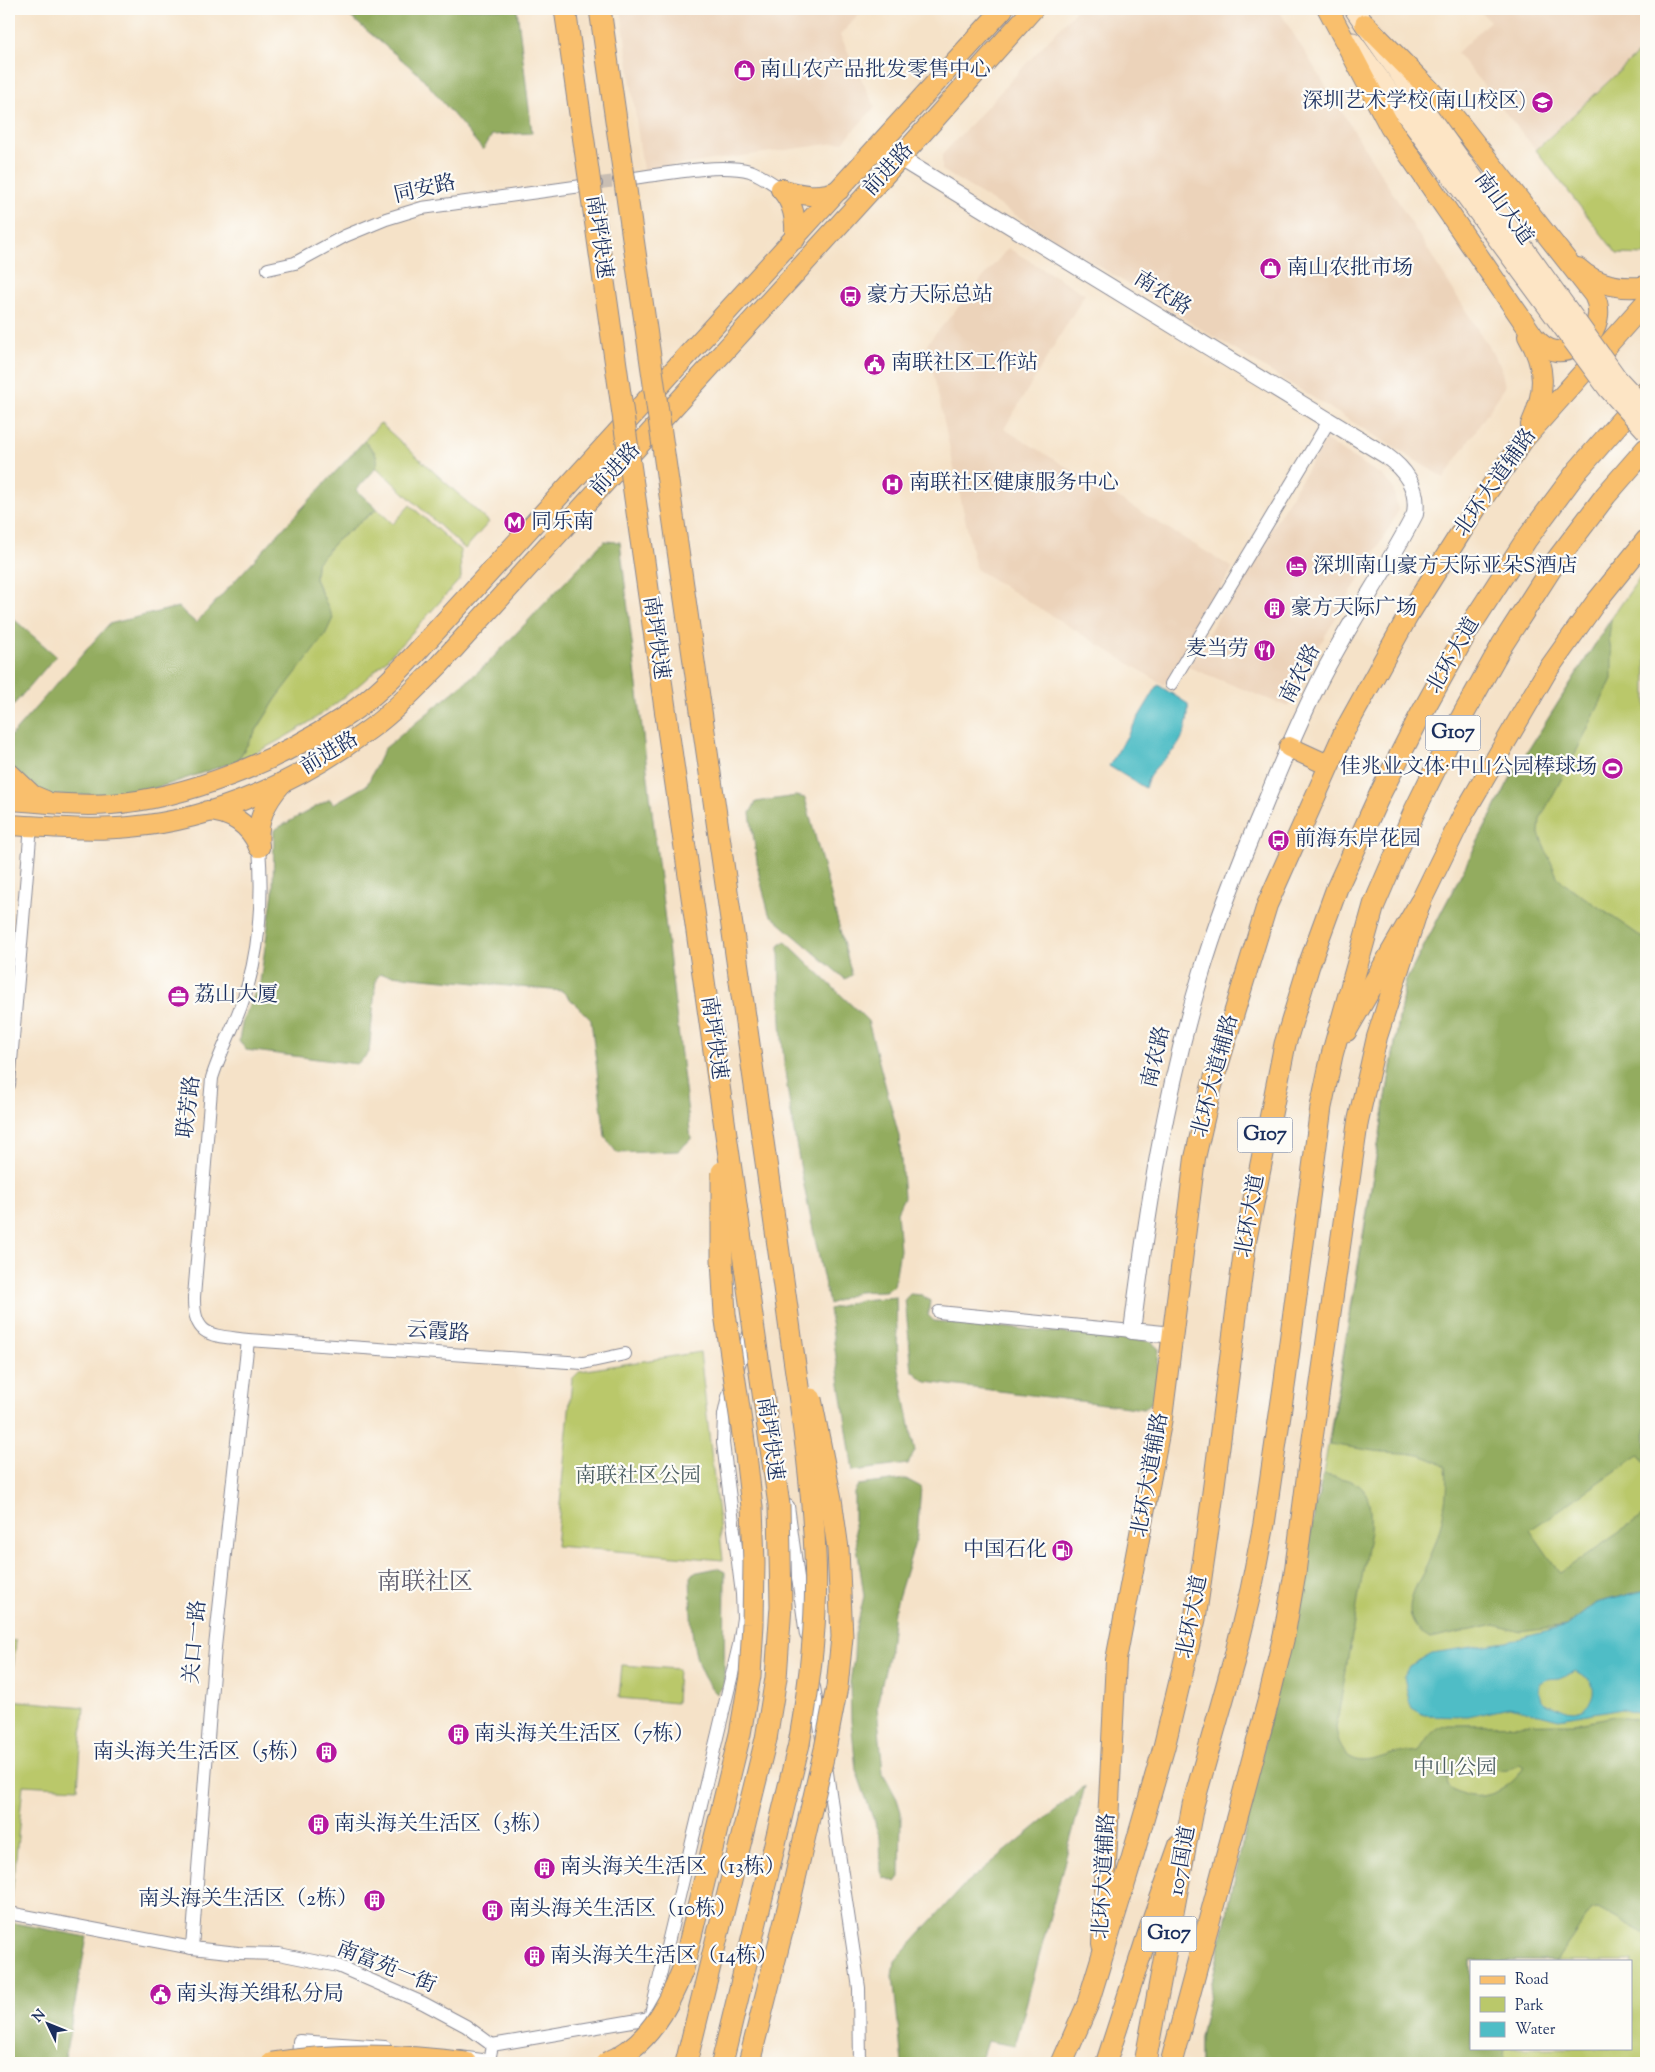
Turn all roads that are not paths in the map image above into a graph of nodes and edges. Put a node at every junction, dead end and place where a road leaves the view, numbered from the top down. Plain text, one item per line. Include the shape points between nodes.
1 (565, 9) edge
2 (600, 9) edge
3 (1003, 9) edge
4 (1033, 9) edge
5 (1328, 9) edge
6 (1360, 16) edge
7 (1419, 118) junction
8 (880, 146) junction
9 (900, 158) junction
10 (616, 181) tunnel mouth
11 (600, 183) tunnel mouth
12 (781, 189) junction
13 (839, 190) junction
14 (795, 239) junction
15 (1564, 255) junction
16 (268, 269) dead end
17 (1646, 286) edge
18 (1646, 302) edge
19 (1515, 312) junction
20 (1646, 392) edge
21 (1646, 409) edge
22 (1329, 420) junction
23 (1646, 431) edge
24 (1524, 439) junction
25 (1646, 448) edge
26 (1643, 546) edge
27 (645, 547) dead end
28 (1171, 684) dead end
29 (1288, 746) junction
30 (1328, 765) junction
31 (9, 773) edge
32 (284, 780) junction
33 (176, 791) junction
34 (9, 800) edge
35 (138, 800) junction
36 (48, 802) junction
37 (207, 811) junction
38 (183, 818) junction
39 (9, 825) edge
40 (31, 826) junction
41 (142, 826) junction
42 (259, 847) junction
43 (1420, 903) junction
44 (1332, 1055) junction
45 (9, 1085) edge
46 (724, 1117) junction
47 (759, 1307) junction
48 (787, 1308) junction
49 (938, 1312) dead end
50 (1132, 1331) junction
51 (1174, 1335) junction
52 (248, 1340) junction
53 (625, 1354) dead end
54 (1310, 1456) joint
55 (1193, 1805) junction
56 (9, 1913) edge
57 (192, 1948) junction
58 (1101, 1961) junction
59 (1087, 2006) junction
60 (492, 2045) junction
61 (272, 2063) edge
62 (298, 2063) edge
63 (466, 2063) edge
64 (606, 2063) edge
65 (686, 2063) edge
66 (722, 2063) edge
67 (749, 2063) edge
68 (860, 2063) edge
69 (1062, 2063) edge
70 (1073, 2063) edge
71 (1106, 2063) edge
72 (1145, 2063) edge
73 (1171, 2063) edge

1 - 46 highway, 南坪快速, bridge
2 - 48 highway, 南坪快速, bridge
3 - 8 main road, 前进路
4 - 9 main road, 前进路
5 - 7 main road, 南山大道
5 - 19 main road via 1390,127
6 - 7 main road, 南山大道
6 - 15 main road via 1449,111
7 - 21 main road, 南山大道, bridge via 1618,379
7 - 23 main road, 南山大道, bridge via 1608,389
8 - 9 street, 南农路
8 - 13 main road, 前进路
9 - 22 street, 南农路
9 - 32 main road, 前进路 via 418,687 370,729
10 - 12 street via 714,168 738,168 752,172
11 - 16 street, 同安路 via 422,208 345,236 294,263
12 - 13 main road via 805,196
12 - 14 main road via 793,208
13 - 14 main road, 前进路
14 - 33 main road, 前进路 via 394,677 343,718 305,741 224,777
15 - 17 main road via 1581,271 1604,283 1619,287
15 - 19 main road via 1598,302 1598,323 1592,333 1569,350 1557,352 1541,345
18 - 24 main road, 北环大道辅路
19 - 24 main road via 1535,349 1542,371 1543,390
20 - 58 highway, 北环大道 / G107 via 1572,478 1526,540 1469,628 1380,794 1337,888 1309,965 1285,1044 1246,1239 1195,1618 1164,1747
22 - 28 street
22 - 29 street, 南农路 via 1396,462 1410,480 1417,502 1415,514 1351,622
24 - 30 main road, 北环大道辅路 via 1476,507 1408,616
25 - 44 highway, 北环大道 / G107 via 1556,561 1502,645 1453,733 1415,810 1374,906
26 - 43 main road via 1596,602 1547,671 1463,815
27 - 47 street
29 - 30 main road
29 - 50 street, 南农路 via 1219,918 1187,1026 1153,1177
30 - 51 main road, 北环大道辅路 via 1267,905 1211,1088 1195,1158
31 - 36 main road via 32,795
32 - 37 main road, 前进路
32 - 42 main road via 261,815
33 - 35 main road, 前进路
33 - 38 main road via 168,798 167,807 174,817
34 - 36 main road, 前进路
35 - 36 main road, 前进路 via 79,805
35 - 41 main road via 148,805 151,813 149,821
37 - 38 main road, 前进路
37 - 42 main road via 229,815 239,821
38 - 41 main road, 前进路
39 - 40 main road, 前进路
40 - 41 main road, 前进路
40 - 45 street
42 - 52 street, 联芳路 via 261,892 252,964 243,1002 212,1078 194,1303 197,1323 207,1333
43 - 44 highway
43 - 54 main road via 1377,1037 1358,1121
44 - 55 highway, 北环大道 / G107 via 1321,1107 1285,1380 1252,1590
46 - 64 highway, bridge via 721,1204 725,1314 753,1526 750,1676 740,1734 683,1969 657,2023 637,2044
46 - 65 highway, 南坪快速, bridge via 778,1505 781,1606 776,1678 766,1740
47 - 60 street via 737,1366 724,1415 723,1443 743,1618 732,1677 650,2018
47 - 68 street via 859,1988
48 - 66 highway, 南坪快速, bridge via 816,1555 816,1611 810,1682 800,1744
48 - 67 highway, bridge via 803,1362 831,1499 838,1549 842,1637 825,1750
49 - 50 street
50 - 51 street
51 - 58 main road, 北环大道辅路 via 1162,1418 1116,1660
52 - 53 street, 云霞路 via 583,1363
52 - 57 street, 关口一路 via 215,1646
54 - 73 highway via 1284,1636
55 - 71 main road, 北环大道
55 - 72 highway, 107国道 / G107
56 - 57 street, 南富苑一街
57 - 60 street, 南富苑一街 via 279,1954 338,1966 432,2008 466,2026
58 - 59 highway, 北环大道 / G107
59 - 69 highway, G107
59 - 70 main road, 北环大道
60 - 62 street via 489,2060 361,2044 298,2041
61 - 63 highway, bridge via 309,2057 385,2056

